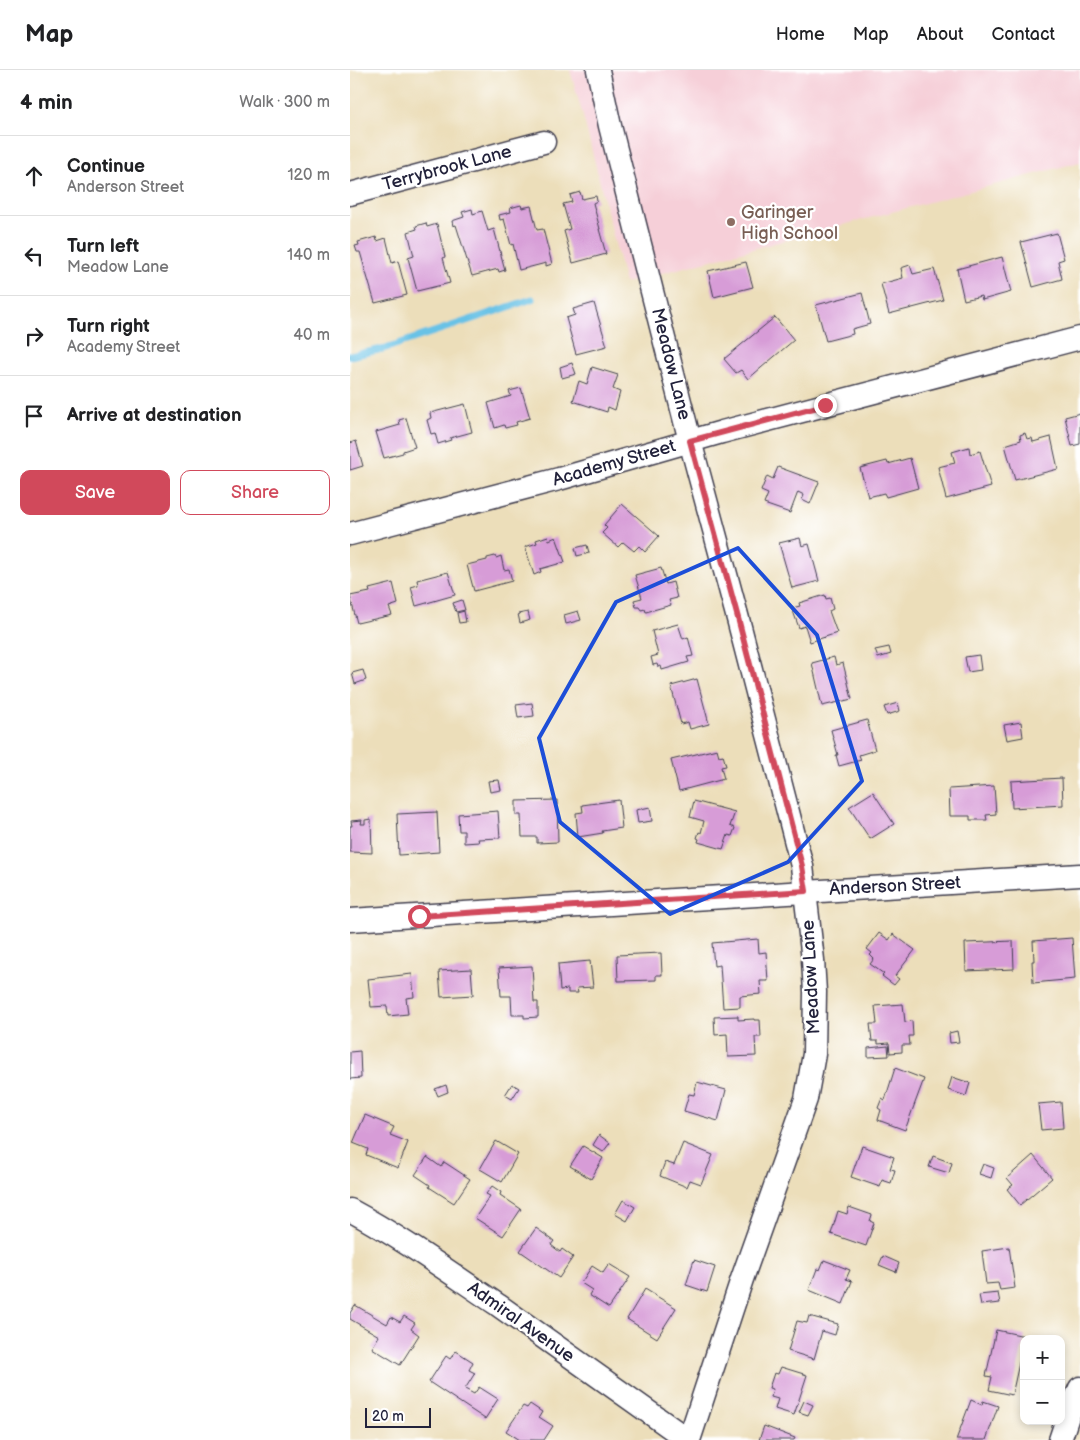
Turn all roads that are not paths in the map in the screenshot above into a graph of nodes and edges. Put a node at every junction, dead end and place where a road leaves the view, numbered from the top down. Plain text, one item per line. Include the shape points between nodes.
1 (598, 70) edge
2 (544, 142) dead end
3 (350, 194) edge
4 (1080, 338) edge
5 (690, 441) junction
6 (350, 534) edge
7 (1080, 875) edge
8 (806, 891) junction
9 (350, 920) edge
10 (350, 1210) edge
11 (1080, 1388) edge
12 (688, 1440) edge
13 (1060, 1440) edge

1 - 5 street, Meadow Lane
2 - 3 street, Terrybrook Lane
4 - 5 street, Academy Street
5 - 6 street, Academy Street
5 - 8 street, Meadow Lane
7 - 8 street, Anderson Street
8 - 9 street, Anderson Street
8 - 12 street, Meadow Lane via 815,992 814,1054 806,1099
10 - 12 street, Admiral Avenue via 424,1254
11 - 13 street

